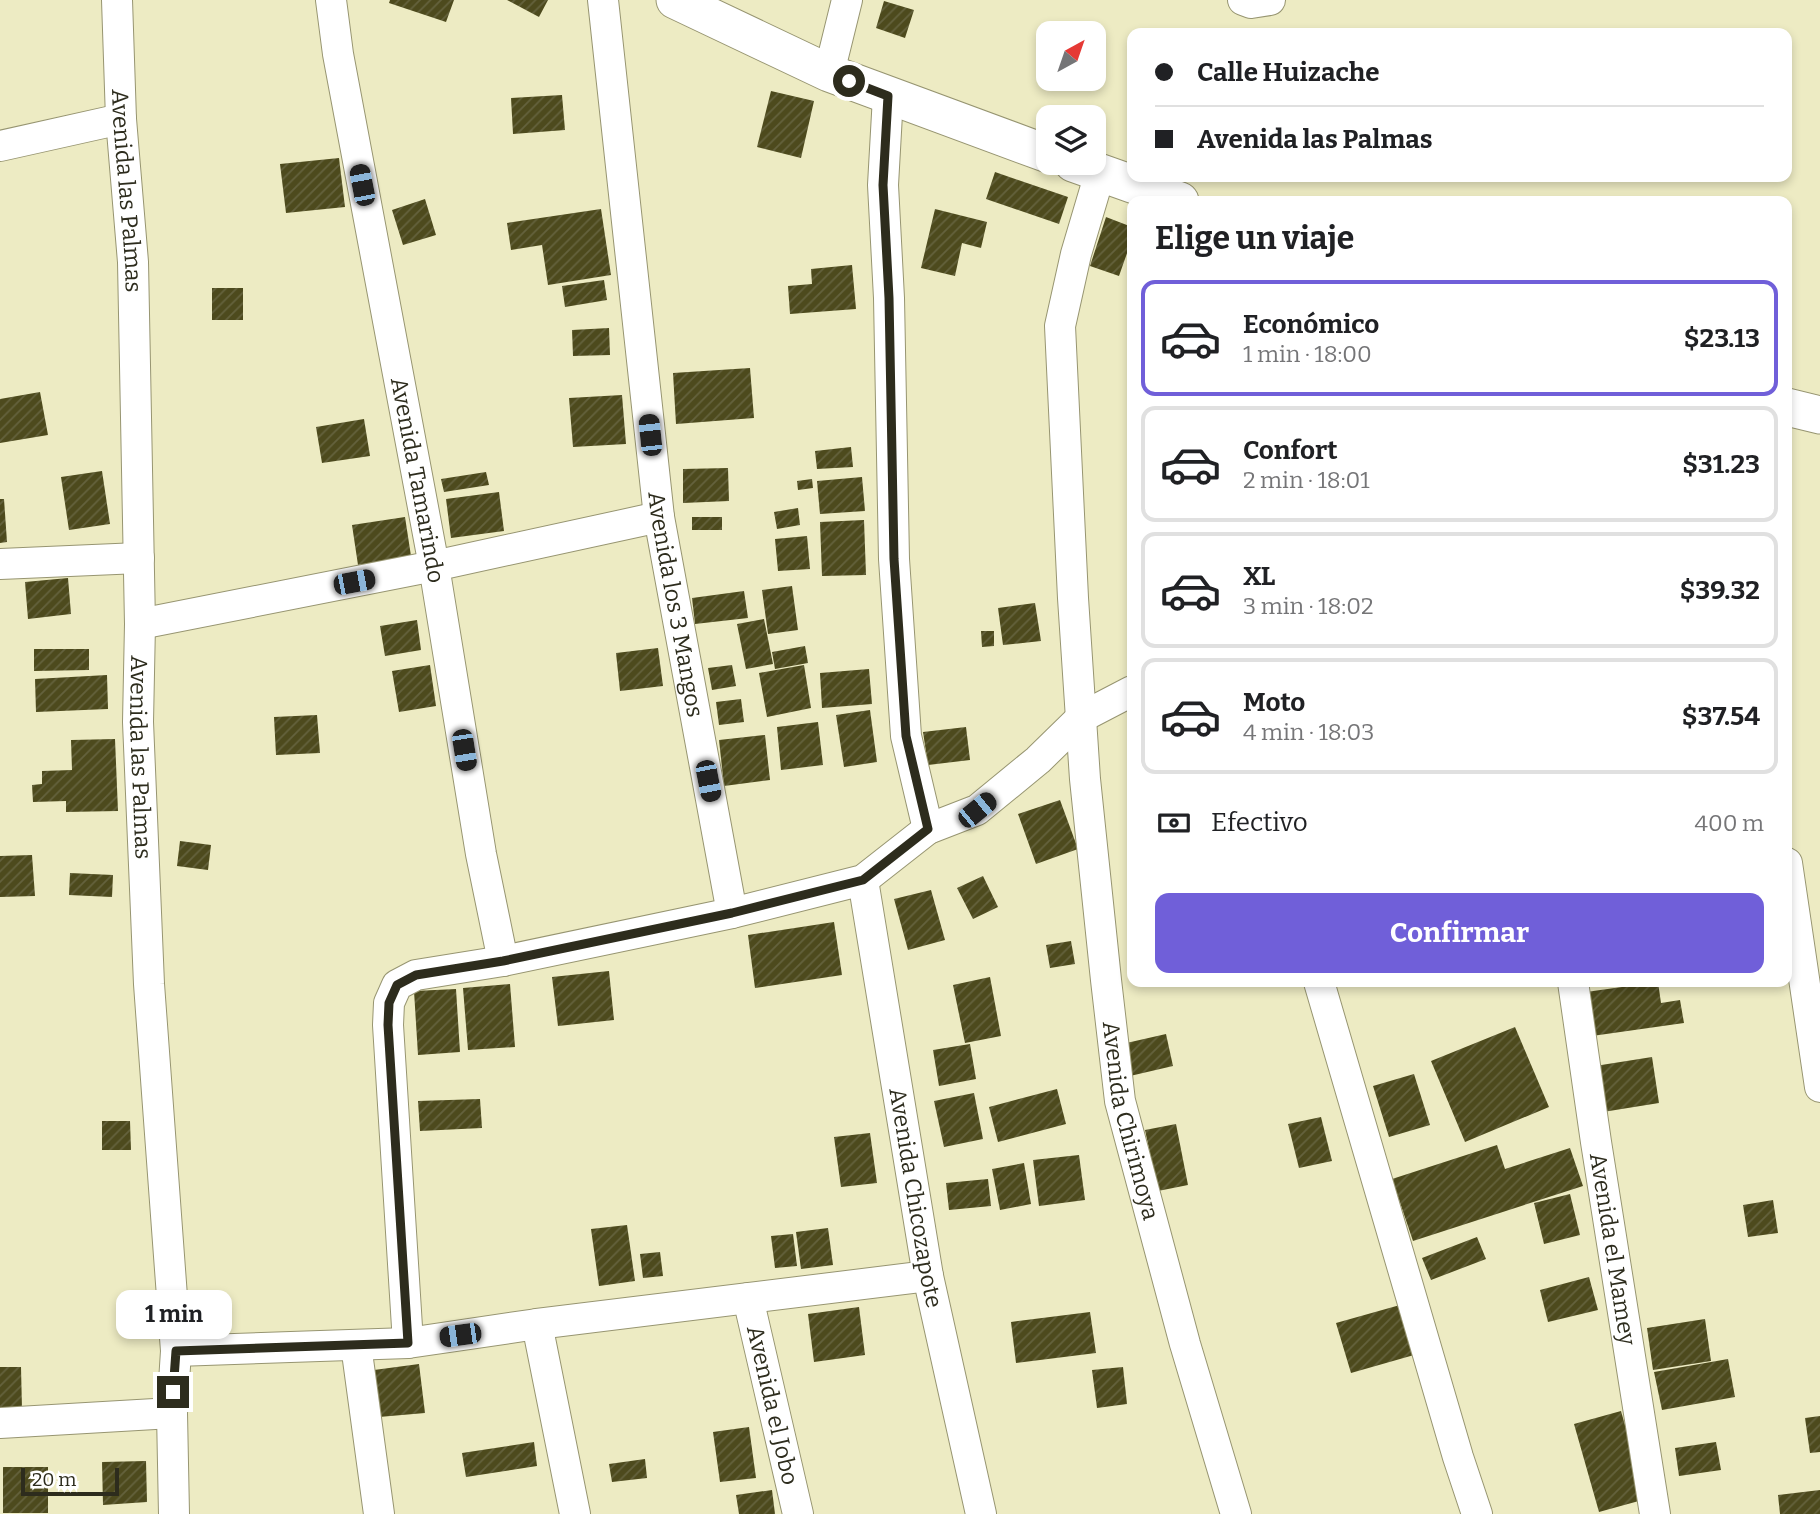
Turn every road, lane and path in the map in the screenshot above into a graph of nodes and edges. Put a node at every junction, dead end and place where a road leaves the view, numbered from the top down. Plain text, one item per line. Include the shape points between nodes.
1 (117, 0) edge
2 (331, 0) edge
3 (603, 0) edge
4 (675, 0) edge
5 (847, 0) edge
6 (1243, 0) edge
7 (1270, 0) edge
8 (829, 73) junction
9 (888, 96) junction
10 (121, 120) junction
11 (0, 146) edge
12 (1036, 150) edge
13 (1086, 175) edge
14 (1106, 175) edge
15 (1166, 196) edge
16 (1792, 408) edge
17 (1820, 415) edge
18 (659, 517) junction
19 (139, 558) junction
20 (0, 564) edge
21 (434, 566) junction
22 (139, 624) junction
23 (1127, 694) edge
24 (1082, 717) junction
25 (928, 829) junction
26 (863, 880) junction
27 (1792, 897) edge
28 (732, 913) junction
29 (503, 961) junction
30 (1320, 987) edge
31 (1574, 987) edge
32 (1820, 1087) edge
33 (928, 1276) junction
34 (748, 1298) junction
35 (537, 1324) junction
36 (408, 1343) junction
37 (356, 1345) junction
38 (176, 1351) junction
39 (172, 1413) junction
40 (0, 1423) edge
41 (174, 1514) edge
42 (379, 1514) edge
43 (575, 1514) edge
44 (798, 1514) edge
45 (981, 1514) edge
46 (1236, 1514) edge
47 (1477, 1514) edge
48 (1655, 1514) edge

1 - 10 street, Avenida las Palmas
2 - 21 street, Avenida Tamarindo
3 - 18 street, Avenida los 3 Mangos
4 - 8 street
5 - 8 street
6 - 7 street
8 - 9 street
9 - 12 street
9 - 25 street via 883,185 894,559 906,736
10 - 11 street
10 - 19 street, Avenida las Palmas via 133,262
13 - 24 street, Avenida Chirimoya via 1076,254 1060,326
14 - 15 street
16 - 17 street
18 - 21 street
18 - 28 street, Avenida los 3 Mangos
19 - 20 street
19 - 22 street, Avenida las Palmas
21 - 22 street
21 - 29 street, Avenida Tamarindo
22 - 38 street, Avenida las Palmas via 138,722 149,984
23 - 24 street
24 - 25 street via 977,810
24 - 46 street, Avenida Chirimoya via 1120,1101
25 - 26 street
26 - 28 street
26 - 33 street, Avenida Chicozapote
27 - 32 street
28 - 29 street
29 - 36 street via 416,975 397,985 389,1003
30 - 47 street
31 - 48 street, Avenida el Mamey
33 - 34 street
33 - 45 street, Avenida Chicozapote
34 - 35 street
34 - 44 street, Avenida el Jobo
35 - 36 street
35 - 43 street
36 - 37 street
37 - 38 street
37 - 42 street
38 - 39 street, Avenida las Palmas
39 - 40 street
39 - 41 street, Avenida las Palmas

